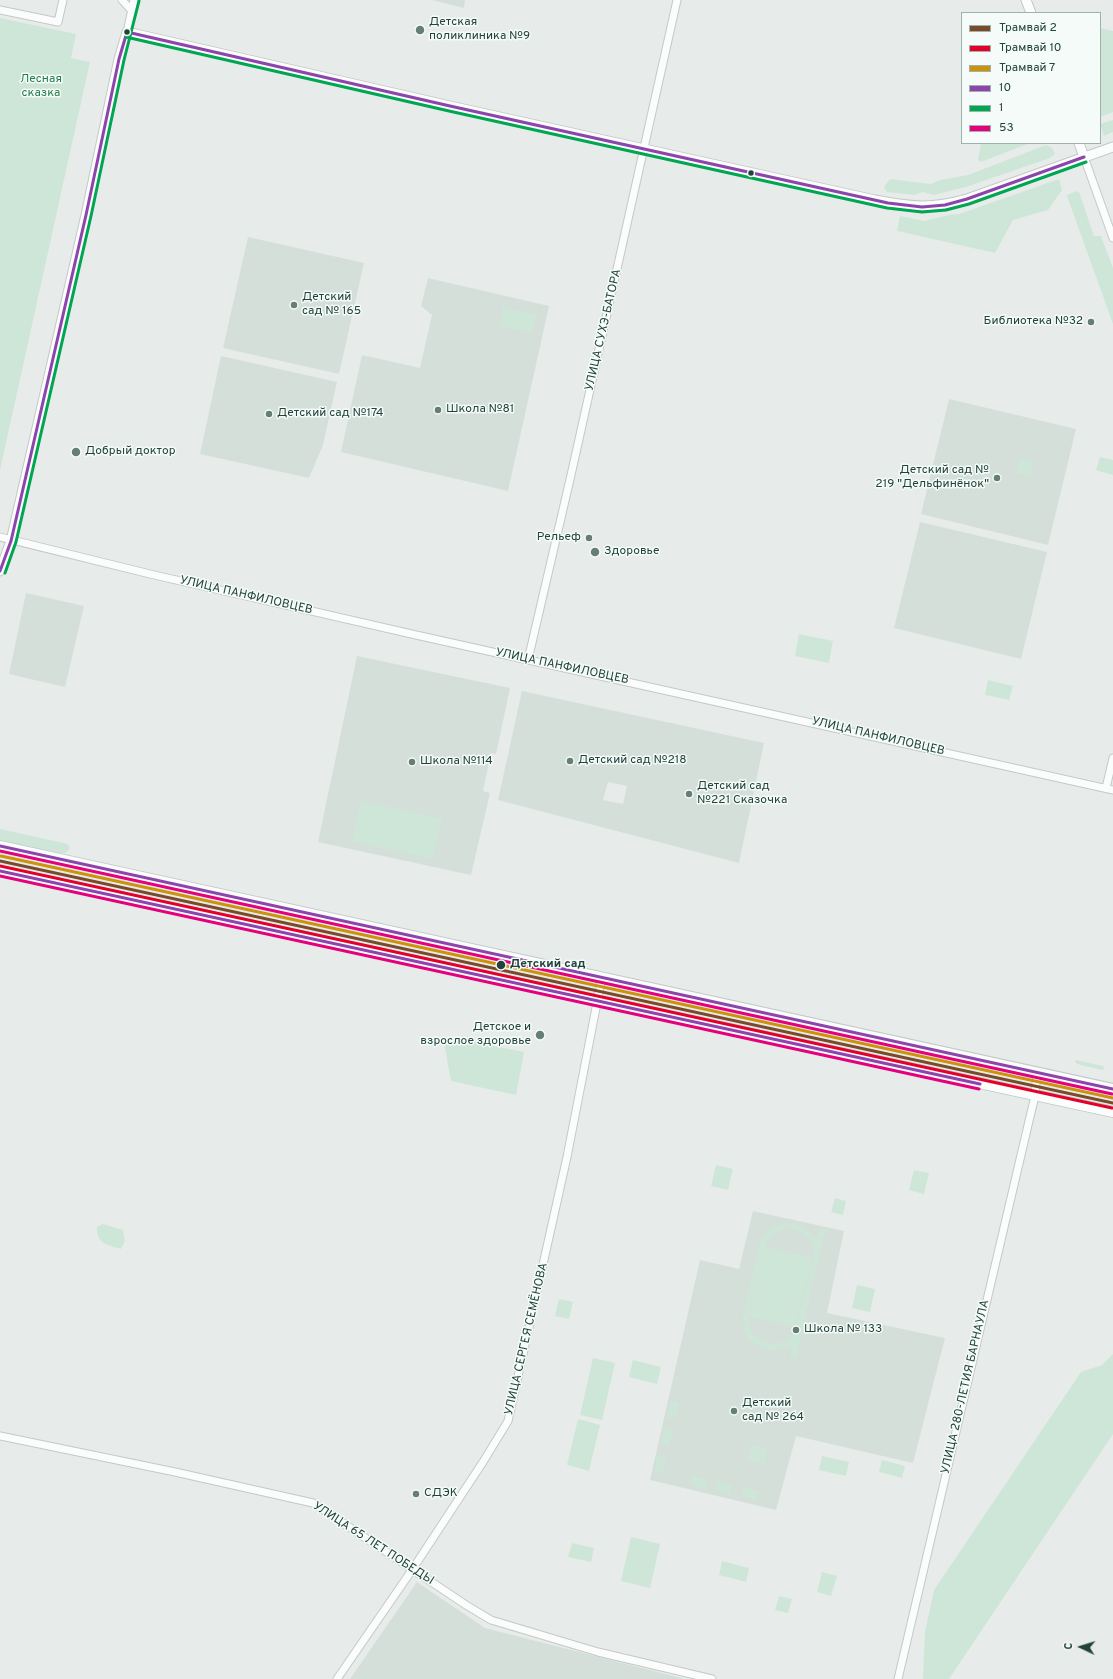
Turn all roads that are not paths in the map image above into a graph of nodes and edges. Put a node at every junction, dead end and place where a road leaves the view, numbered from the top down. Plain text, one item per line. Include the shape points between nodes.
1 (63, 0) edge
2 (122, 0) edge
3 (134, 0) edge
4 (677, 0) edge
5 (1026, 0) edge
6 (0, 10) edge
7 (132, 11) junction
8 (1031, 12) edge
9 (127, 32) junction
10 (1079, 144) edge
11 (1113, 146) edge
12 (644, 148) junction
13 (1084, 157) junction
14 (1113, 238) edge
15 (0, 537) edge
16 (11, 540) junction
17 (0, 571) edge
18 (528, 660) junction
19 (1113, 758) edge
20 (1109, 789) edge
21 (0, 846) edge
22 (0, 871) edge
23 (602, 977) junction
24 (597, 1000) junction
25 (1037, 1072) junction
26 (1113, 1089) edge
27 (1035, 1096) junction
28 (1113, 1112) edge
29 (0, 1436) edge
30 (412, 1570) junction
31 (337, 1679) edge
32 (712, 1679) edge
33 (898, 1679) edge

1 - 6 street via 58,22
2 - 7 street
3 - 7 street
4 - 12 street, УЛИЦА СУХЭ-БАТОРА
5 - 8 street
7 - 9 street
9 - 12 street
9 - 16 street via 117,66 86,215
10 - 13 street
11 - 13 street
12 - 13 street via 875,200 922,207 945,205 967,199
12 - 18 street, УЛИЦА СУХЭ-БАТОРА
13 - 14 street
15 - 16 street, УЛИЦА ПАНФИЛОВЦЕВ
16 - 17 street
16 - 18 street, УЛИЦА ПАНФИЛОВЦЕВ
18 - 20 street, УЛИЦА ПАНФИЛОВЦЕВ
19 - 20 street
21 - 23 main road
22 - 24 main road
23 - 24 street, УЛИЦА СЕРГЕЯ СЕМЁНОВА
23 - 25 main road
24 - 27 main road
24 - 30 street, УЛИЦА СЕРГЕЯ СЕМЁНОВА via 567,1156 508,1421
25 - 26 main road
25 - 27 street, УЛИЦА 280-ЛЕТИЯ БАРНАУЛА
27 - 28 main road
27 - 33 street, УЛИЦА 280-ЛЕТИЯ БАРНАУЛА
29 - 30 street, УЛИЦА 65 ЛЕТ ПОБЕДЫ via 313,1503
30 - 31 street, УЛИЦА СЕРГЕЯ СЕМЁНОВА
30 - 32 street, УЛИЦА 65 ЛЕТ ПОБЕДЫ via 491,1620 598,1652

